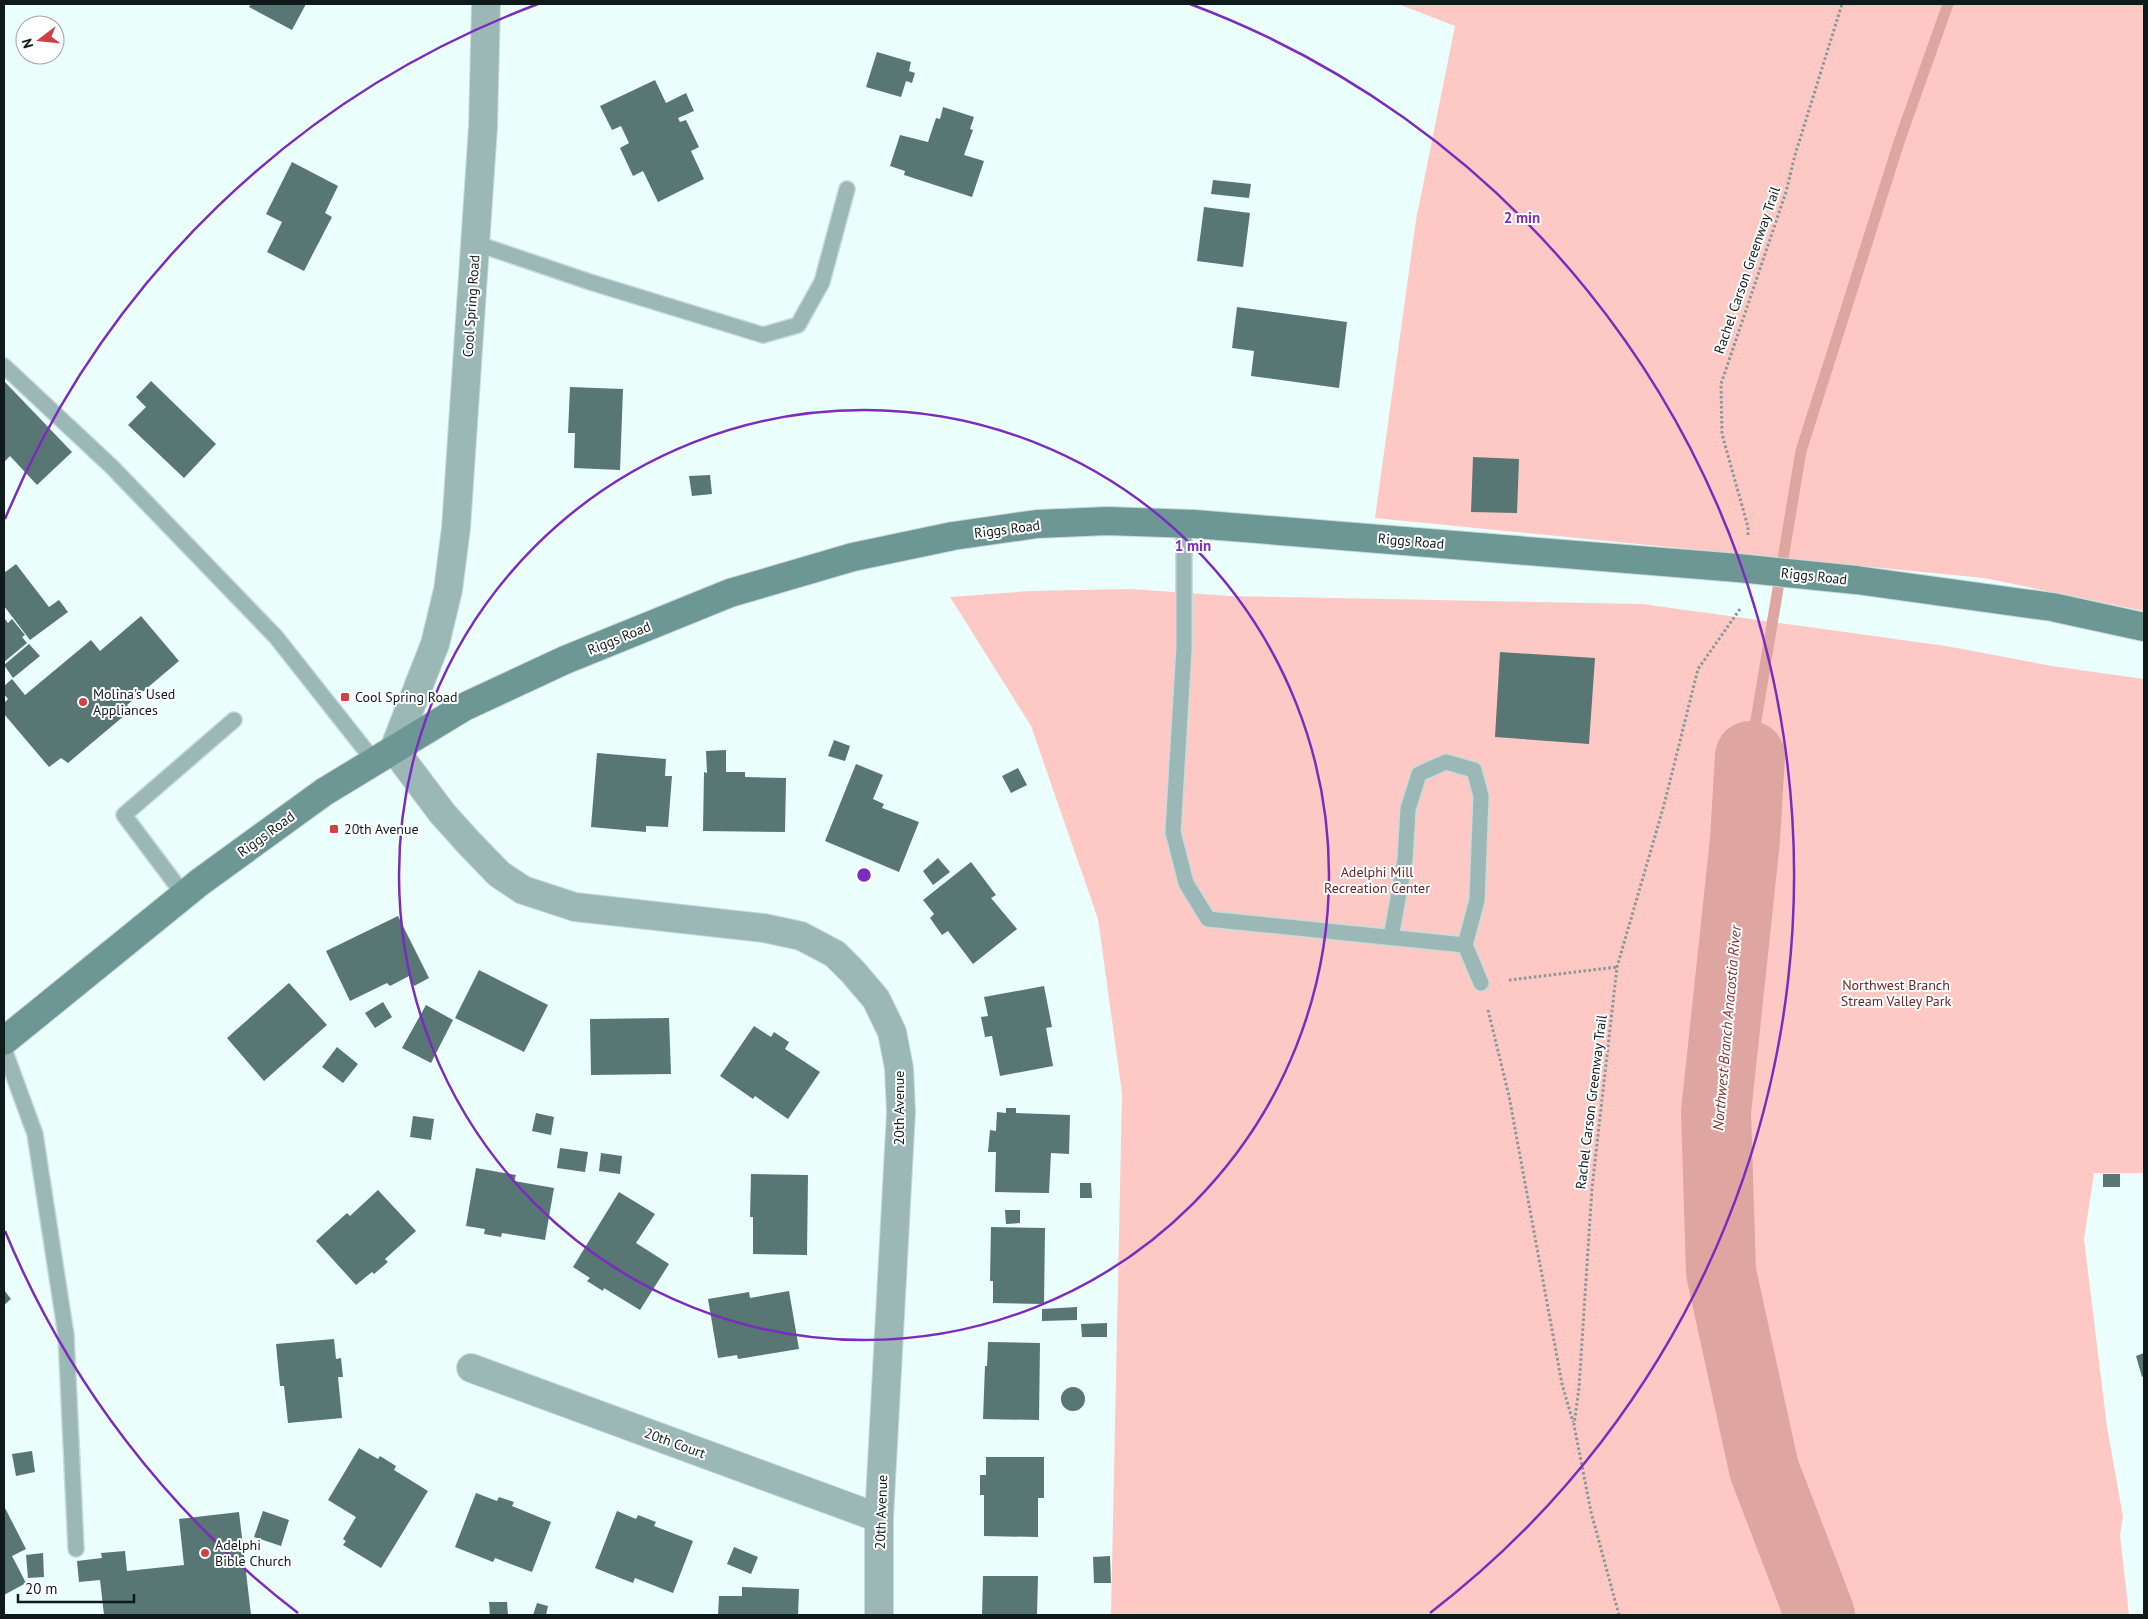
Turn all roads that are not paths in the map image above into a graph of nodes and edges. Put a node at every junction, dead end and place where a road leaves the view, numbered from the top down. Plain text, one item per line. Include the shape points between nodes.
1 (486, 4) edge
2 (847, 189) dead end
3 (475, 243) junction
4 (4, 366) edge
5 (1184, 523) junction
6 (2144, 627) edge
7 (234, 720) dead end
8 (384, 755) junction
9 (184, 895) junction
10 (1391, 937) junction
11 (1465, 945) junction
12 (1481, 983) road end
13 (4, 1041) edge
14 (4, 1049) edge
15 (471, 1368) dead end
16 (879, 1518) junction
17 (76, 1549) dead end
18 (879, 1615) edge

1 - 3 street, Cool Spring Road via 483,127
2 - 3 lane via 822,282 798,325 763,335
3 - 8 street, Cool Spring Road via 456,528 448,590 435,644
4 - 8 lane via 112,466
5 - 6 main road, Riggs Road, bridge via 1856,580 2052,607
5 - 8 main road, Riggs Road via 1107,521 1037,524 953,536 853,557 730,593 565,660 464,706
5 - 10 lane via 1184,648 1172,832 1186,883 1208,919
7 - 9 lane via 124,815
8 - 9 main road, Riggs Road via 324,792
8 - 16 street, 20th Avenue via 498,874 523,890 575,907 764,928 801,936 835,954 876,999 892,1032 899,1068 901,1112
9 - 13 main road, Riggs Road
10 - 11 lane
10 - 11 lane via 1405,860 1408,809 1419,774 1446,762 1474,770 1480,796 1477,900
11 - 12 lane
14 - 17 lane via 35,1134 66,1336
15 - 16 street, 20th Court
16 - 18 street, 20th Avenue

